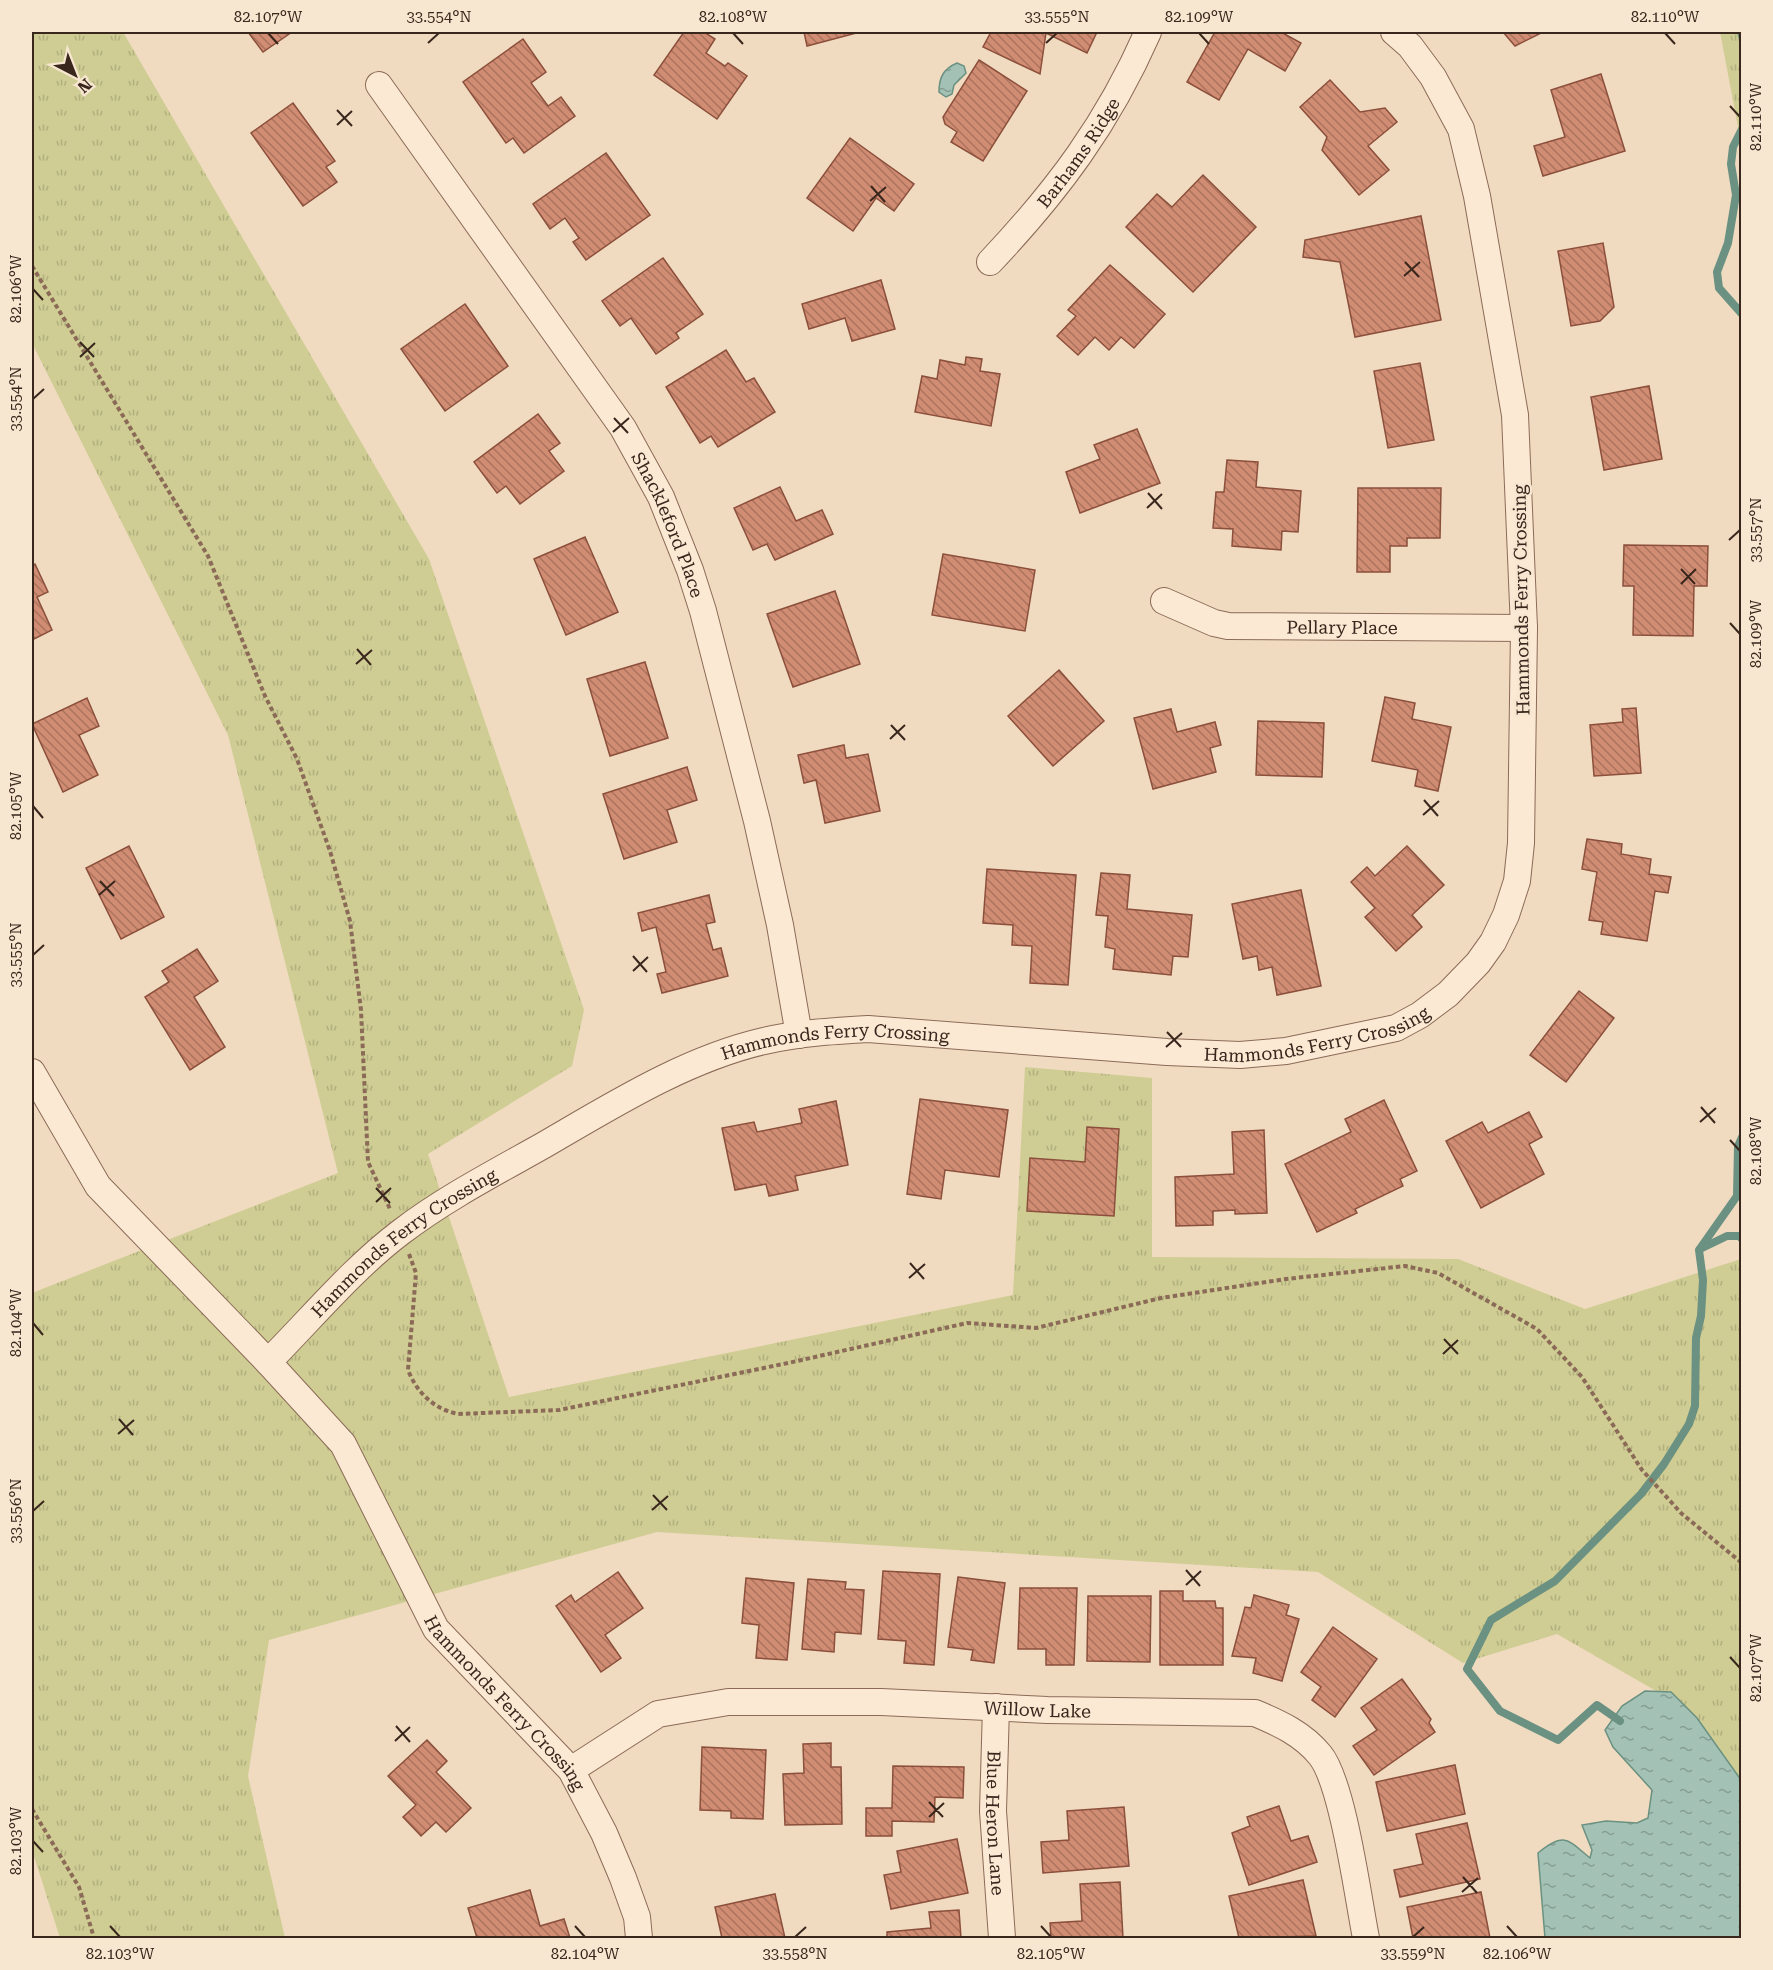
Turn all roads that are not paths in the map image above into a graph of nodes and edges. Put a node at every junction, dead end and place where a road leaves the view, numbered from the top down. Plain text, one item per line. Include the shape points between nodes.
1 (1148, 32) edge
2 (1394, 32) edge
3 (379, 85) dead end
4 (990, 262) dead end
5 (1164, 601) dead end
6 (1524, 628) junction
7 (799, 1035) junction
8 (32, 1072) edge
9 (268, 1362) junction
10 (996, 1707) junction
11 (571, 1770) junction
12 (639, 1938) edge
13 (1002, 1938) edge
14 (1366, 1938) edge

1 - 4 street, Barhams Ridge via 1107,116 1088,144 1033,215
2 - 6 street, Hammonds Ferry Crossing via 1433,77 1461,129 1471,161 1515,415
3 - 7 street, Shackleford Place via 623,428 661,497 703,611 757,821
5 - 6 street, Pellary Place via 1228,626
6 - 7 street, Hammonds Ferry Crossing via 1517,881 1506,915 1479,963 1420,1015 1369,1036 1240,1055 868,1029
7 - 9 street, Hammonds Ferry Crossing via 743,1047 688,1067 513,1162 401,1232
8 - 9 street, Hammonds Ferry Crossing via 98,1186
9 - 11 street, Hammonds Ferry Crossing via 343,1444 436,1629
10 - 11 street, Willow Lake via 728,1702 658,1714
10 - 13 street, Blue Heron Lane via 993,1811
10 - 14 street, Willow Lake via 1255,1713 1286,1725 1321,1756 1336,1787
11 - 12 street, Hammonds Ferry Crossing via 623,1878 637,1917

